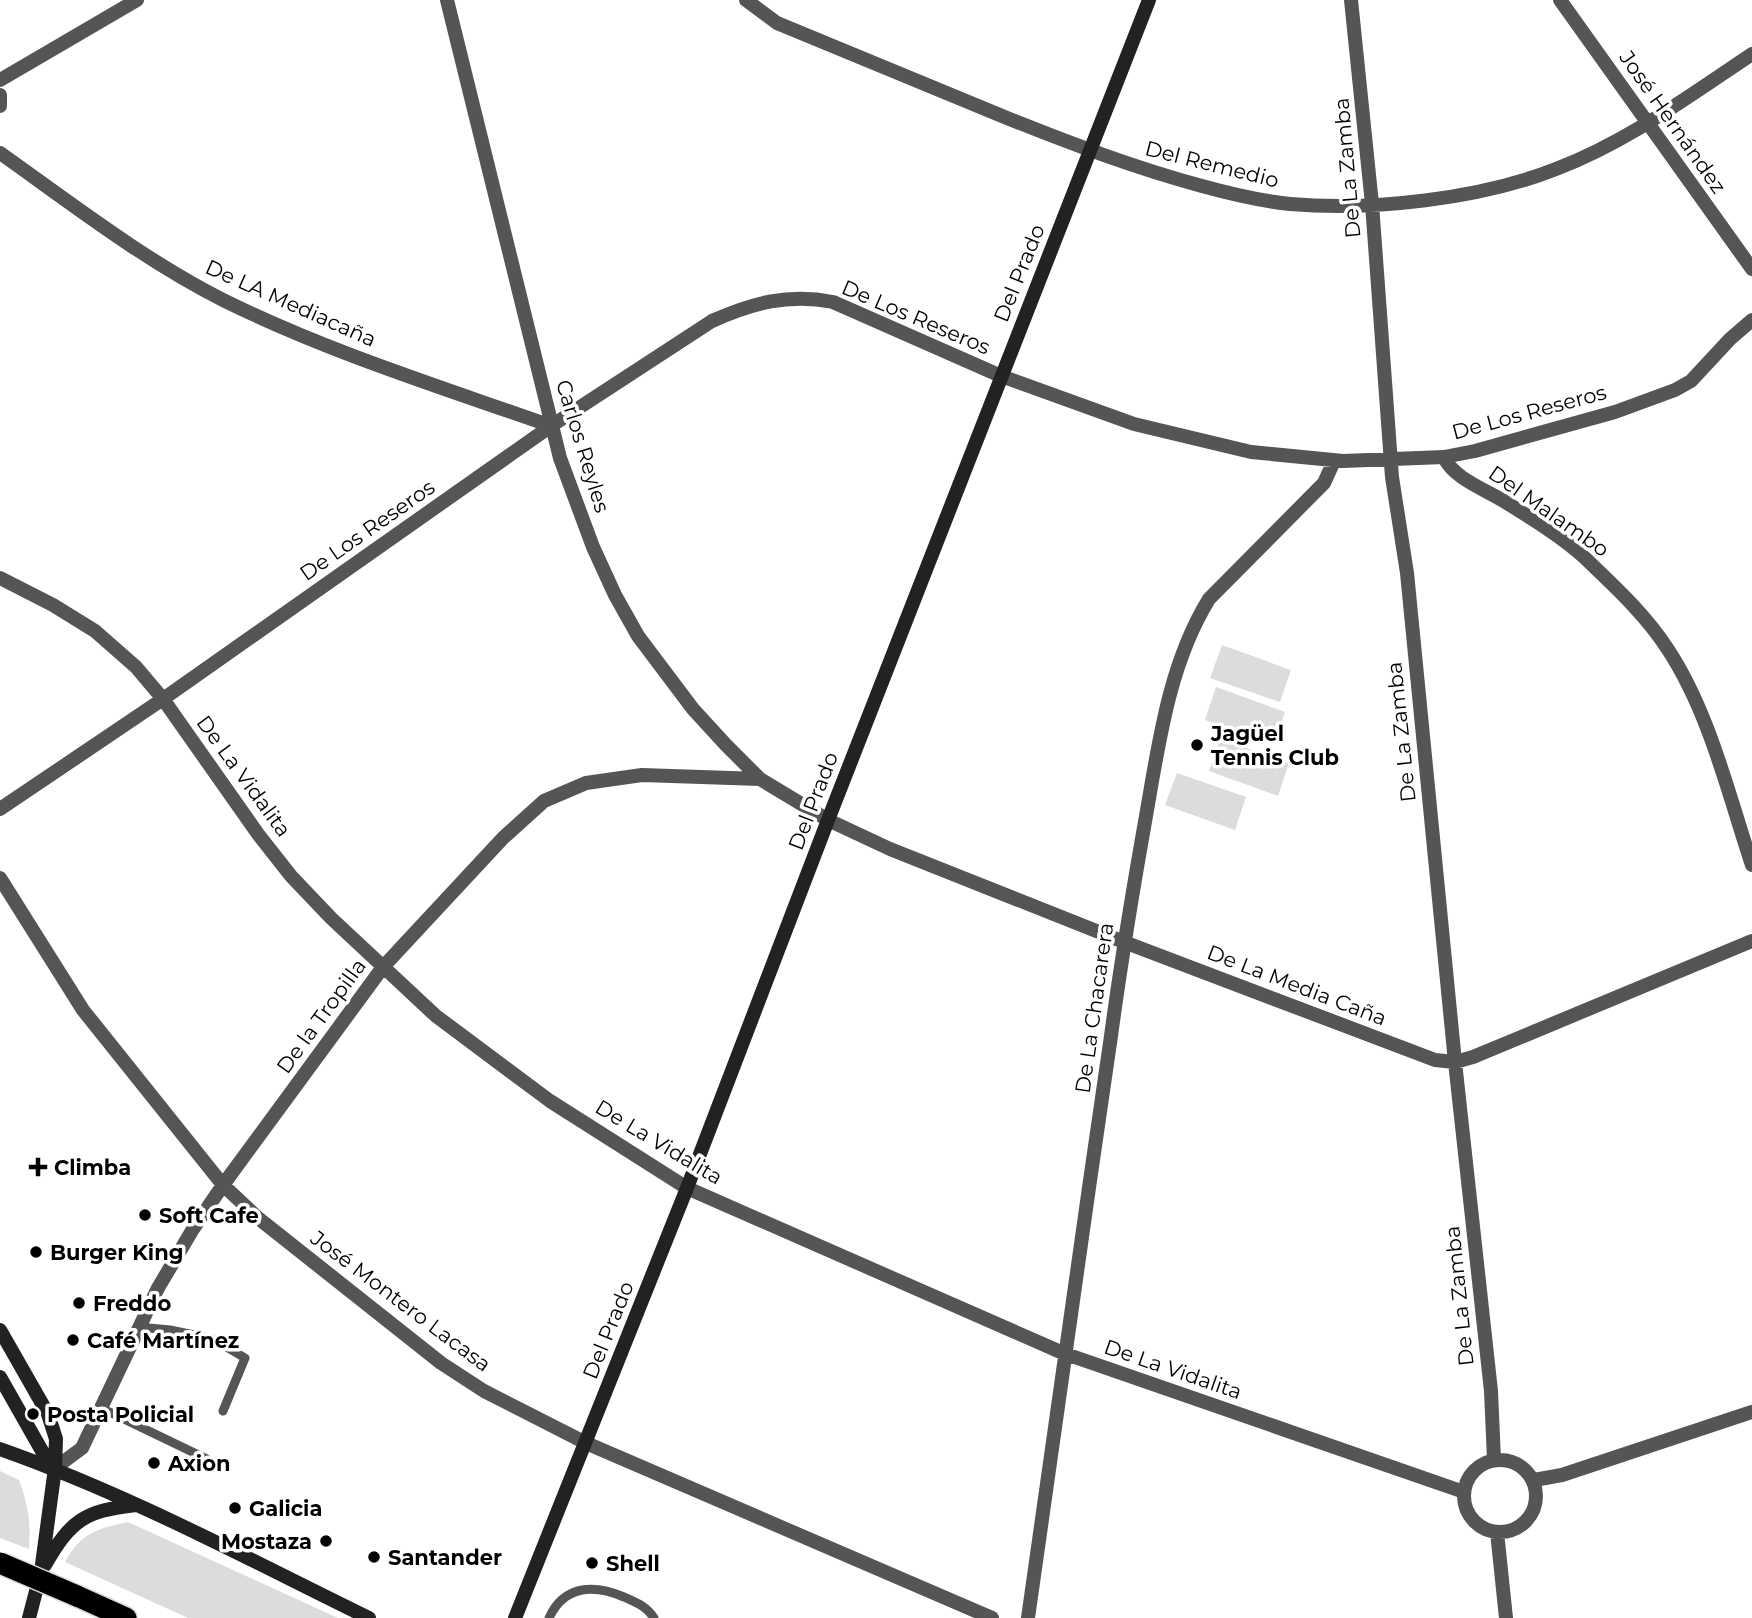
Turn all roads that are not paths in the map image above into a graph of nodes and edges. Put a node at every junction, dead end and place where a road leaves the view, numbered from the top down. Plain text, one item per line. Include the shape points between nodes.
1 (137, 0) edge
2 (447, 0) edge
3 (746, 0) edge
4 (1149, 0) edge
5 (1351, 0) edge
6 (1560, 0) edge
7 (1752, 54) edge
8 (0, 80) edge
9 (0, 95) edge
10 (0, 106) edge
11 (1648, 123) junction
12 (1090, 152) junction
13 (0, 153) edge
14 (1373, 204) junction
15 (1752, 269) edge
16 (1752, 320) edge
17 (1001, 376) junction
18 (551, 426) junction
19 (1444, 457) junction
20 (1391, 459) junction
21 (1334, 460) junction
22 (0, 578) edge
23 (163, 699) junction
24 (760, 779) junction
25 (0, 809) edge
26 (828, 820) junction
27 (1752, 865) edge
28 (0, 878) edge
29 (1752, 941) edge
30 (1124, 942) junction
31 (383, 967) junction
32 (1455, 1062) junction
33 (223, 1185) junction
34 (687, 1188) junction
35 (138, 1327) junction
36 (0, 1330) edge
37 (1063, 1353) junction
38 (0, 1377) edge
39 (101, 1408) junction
40 (223, 1411) dead end
41 (1752, 1412) edge
42 (586, 1443) junction
43 (0, 1449) edge
44 (207, 1460) dead end
45 (1494, 1460) junction
46 (55, 1468) junction
47 (1534, 1480) junction
48 (1464, 1492) junction
49 (137, 1505) junction
50 (1497, 1532) junction
51 (0, 1563) edge
52 (41, 1572) junction
53 (29, 1618) edge
54 (126, 1618) edge
55 (369, 1618) edge
56 (516, 1618) edge
57 (549, 1618) edge
58 (654, 1618) edge
59 (992, 1618) edge
60 (1028, 1618) edge
61 (1506, 1618) edge

1 - 8 street
2 - 18 street, Carlos Reyles
3 - 12 street, Del Remedio via 777,23
4 - 12 street, Del Prado
5 - 14 street, De La Zamba
6 - 11 street, José Hernández
7 - 11 street, Del Remedio
9 - 10 street
11 - 14 street, Del Remedio via 1585,157 1514,184
11 - 15 street, José Hernández
12 - 14 street, Del Remedio via 1236,195 1290,204
12 - 17 street, Del Prado
13 - 18 street, De LA Mediacaña via 148,256 223,300 340,350
14 - 20 street, De La Zamba
16 - 19 street, De Los Reseros via 1692,381 1675,390 1615,412
17 - 18 street, De Los Reseros via 833,302 787,298 712,321
17 - 21 street, De Los Reseros via 1189,439 1251,452
17 - 26 street, Del Prado
18 - 23 street, De Los Reseros
18 - 24 street, Carlos Reyles via 593,547 638,636 693,709
19 - 20 street, De Los Reseros
19 - 27 street, Del Malambo via 1455,472 1582,555 1650,624 1698,704
20 - 21 street, De Los Reseros
20 - 32 street, De La Zamba via 1407,573
21 - 30 street, De La Chacarera via 1324,483 1209,599 1184,648 1157,752
22 - 23 street, De La Vidalita via 95,631 136,667
23 - 25 street, De Los Reseros
23 - 31 street, De La Vidalita via 291,876
24 - 26 street, Carlos Reyles
24 - 31 street, De la Tropilla via 642,775 586,783 544,801 503,838
26 - 30 street, De La Media Caña
26 - 34 street, Del Prado
28 - 33 street, José Montero Lacasa via 83,1010
29 - 32 street, De La Media Caña
30 - 32 street, De La Media Caña via 1419,1056
30 - 37 street, De La Chacarera
31 - 33 street, De la Tropilla
31 - 34 street, De La Vidalita via 492,1059
32 - 45 street, De La Zamba via 1491,1391
33 - 35 street, De la Tropilla via 174,1260
33 - 42 street, José Montero Lacasa via 441,1363 484,1391
34 - 37 street, De La Vidalita
34 - 42 street, Del Prado
35 - 39 street, De la Tropilla
35 - 40 lane via 212,1339 245,1358
36 - 46 street via 48,1414 56,1439
37 - 48 street, De La Vidalita
37 - 60 street, De La Chacarera
38 - 46 street
39 - 44 lane
39 - 46 street, De la Tropilla via 82,1448
41 - 47 street via 1562,1475
42 - 56 street, Del Prado
42 - 59 street, José Montero Lacasa
43 - 46 street
45 - 47 street via 1513,1461
45 - 48 street via 1477,1467
46 - 49 street
46 - 52 street
47 - 50 street via 1537,1499 1530,1517 1515,1529
48 - 50 street via 1472,1519
49 - 52 street via 103,1509 82,1519 61,1540
49 - 55 street
50 - 61 street
51 - 54 highway, bridge
52 - 53 street
57 - 58 lane via 555,1605 587,1589 607,1590 646,1606

